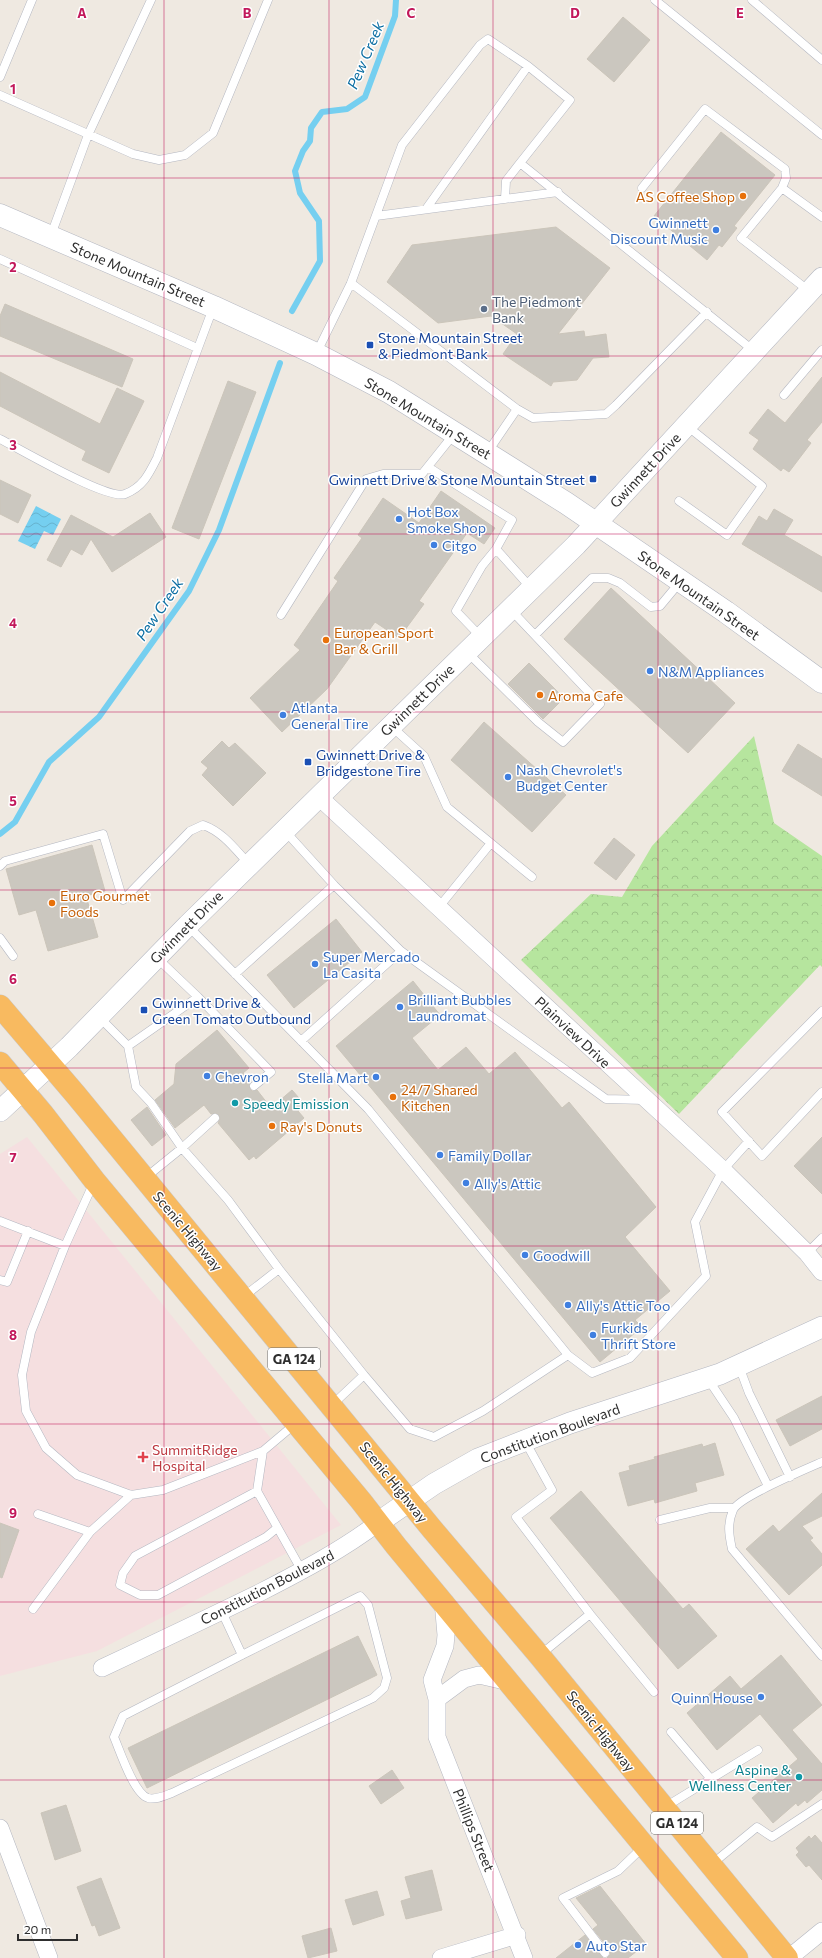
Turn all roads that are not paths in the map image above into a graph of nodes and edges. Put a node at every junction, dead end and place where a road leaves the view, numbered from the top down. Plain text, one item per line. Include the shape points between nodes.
1 (32, 0) edge
2 (151, 0) edge
3 (268, 0) edge
4 (655, 0) edge
5 (752, 0) edge
6 (822, 60) edge
7 (528, 66) junction
8 (0, 77) edge
9 (0, 95) edge
10 (88, 135) junction
11 (822, 135) edge
12 (520, 162) junction
13 (642, 188) dead end
14 (782, 188) junction
15 (558, 192) junction
16 (505, 198) junction
17 (426, 209) junction
18 (0, 215) edge
19 (376, 216) junction
20 (822, 217) edge
21 (51, 236) junction
22 (0, 259) edge
23 (351, 283) junction
24 (816, 285) edge
25 (214, 307) junction
26 (707, 312) junction
27 (197, 348) junction
28 (822, 350) edge
29 (755, 351) junction
30 (316, 354) junction
31 (784, 395) dead end
32 (517, 409) junction
33 (686, 426) junction
34 (454, 434) junction
35 (0, 438) edge
36 (487, 453) junction
37 (428, 467) junction
38 (679, 501) dead end
39 (596, 523) junction
40 (496, 549) junction
41 (680, 581) junction
42 (531, 588) junction
43 (510, 609) junction
44 (282, 615) dead end
45 (535, 635) junction
46 (474, 645) junction
47 (822, 682) edge
48 (391, 726) junction
49 (319, 797) junction
50 (285, 830) junction
51 (491, 843) junction
52 (250, 864) junction
53 (0, 866) edge
54 (532, 877) dead end
55 (334, 885) junction
56 (439, 907) junction
57 (188, 926) junction
58 (0, 938) edge
59 (402, 951) junction
60 (13, 956) dead end
61 (156, 957) junction
62 (235, 974) junction
63 (198, 996) junction
64 (0, 1006) edge
65 (822, 1011) edge
66 (98, 1016) junction
67 (302, 1041) junction
68 (128, 1046) junction
69 (0, 1063) edge
70 (50, 1065) junction
71 (254, 1086) dead end
72 (23, 1090) junction
73 (822, 1092) edge
74 (648, 1101) junction
75 (0, 1111) edge
76 (215, 1118) dead end
77 (749, 1141) junction
78 (182, 1148) junction
79 (723, 1170) junction
80 (144, 1179) junction
81 (94, 1180) junction
82 (0, 1221) edge
83 (28, 1231) junction
84 (822, 1238) edge
85 (65, 1246) junction
86 (807, 1253) junction
87 (279, 1269) junction
88 (822, 1272) edge
89 (0, 1280) edge
90 (243, 1297) junction
91 (822, 1327) edge
92 (568, 1355) junction
93 (739, 1366) junction
94 (364, 1375) junction
95 (708, 1378) junction
96 (332, 1405) junction
97 (296, 1423) junction
98 (525, 1440) junction
99 (263, 1451) junction
100 (822, 1462) edge
101 (790, 1477) junction
102 (768, 1486) junction
103 (257, 1491) junction
104 (131, 1495) junction
105 (408, 1500) junction
106 (734, 1508) junction
107 (38, 1514) dead end
108 (660, 1520) dead end
109 (378, 1522) junction
110 (277, 1528) junction
111 (90, 1532) junction
112 (302, 1571) junction
113 (443, 1601) junction
114 (33, 1609) dead end
115 (222, 1612) junction
116 (590, 1614) junction
117 (242, 1655) junction
118 (539, 1655) junction
119 (822, 1656) edge
120 (102, 1668) dead end
121 (509, 1682) junction
122 (654, 1692) dead end
123 (437, 1699) junction
124 (671, 1732) dead end
125 (758, 1750) dead end
126 (711, 1779) junction
127 (822, 1804) edge
128 (664, 1807) junction
129 (0, 1828) edge
130 (644, 1846) junction
131 (712, 1865) junction
132 (822, 1931) edge
133 (516, 1935) junction
134 (605, 1953) dead end
135 (49, 1958) edge
136 (441, 1958) edge
137 (524, 1958) edge
138 (737, 1958) edge
139 (788, 1958) edge

1 - 8 lane
2 - 10 lane
3 - 10 lane via 213,133 184,155 159,160 133,154
4 - 11 lane
5 - 6 lane
7 - 12 lane via 570,100
7 - 17 lane
7 - 19 lane via 488,39 480,45 402,145
9 - 10 lane
10 - 21 lane
12 - 15 lane
12 - 16 lane via 506,181
13 - 14 lane via 705,109 785,169 786,178
14 - 20 lane
14 - 24 lane via 741,238
15 - 16 lane
15 - 26 lane
16 - 17 lane
17 - 19 lane
18 - 21 main road, Stone Mountain Street
19 - 23 lane
21 - 25 main road, Stone Mountain Street
22 - 27 lane
23 - 30 lane
23 - 32 lane
24 - 29 street, Gwinnett Drive
25 - 27 lane
25 - 30 main road, Stone Mountain Street
26 - 29 lane
26 - 32 lane via 606,414 533,418
27 - 35 lane via 149,475 146,480 124,495 111,494 87,484
28 - 31 lane
29 - 33 street, Gwinnett Drive
30 - 34 main road, Stone Mountain Street via 390,392
32 - 36 lane
33 - 38 lane via 762,486 727,535
33 - 39 street, Gwinnett Drive
34 - 36 main road, Stone Mountain Street
34 - 37 lane
36 - 39 main road, Stone Mountain Street
37 - 40 lane via 512,520
37 - 44 lane via 422,474 384,474 366,479
39 - 41 main road, Stone Mountain Street
39 - 42 street, Gwinnett Drive
40 - 42 lane
40 - 46 lane via 482,566 456,611
41 - 45 lane via 660,606 651,607 620,583 608,578 592,578
41 - 47 main road, Stone Mountain Street
42 - 43 street, Gwinnett Drive
43 - 45 lane
43 - 46 street, Gwinnett Drive
45 - 46 lane via 600,704 563,742 538,722
46 - 48 street, Gwinnett Drive
48 - 49 street, Gwinnett Drive
48 - 51 lane via 424,756 447,806
49 - 50 street, Gwinnett Drive
49 - 56 street, Plainview Drive
50 - 52 street, Gwinnett Drive
50 - 55 lane
51 - 54 lane
51 - 56 lane
52 - 53 lane via 225,838 214,829 203,825 190,831 123,900 103,834 5,861
52 - 57 street, Gwinnett Drive
55 - 59 lane
55 - 62 lane
56 - 74 street, Plainview Drive
57 - 61 street, Gwinnett Drive
57 - 62 lane
58 - 60 lane
59 - 67 lane
59 - 74 lane via 606,1099
61 - 63 lane
61 - 66 street, Gwinnett Drive
62 - 67 lane
63 - 68 lane
63 - 71 lane via 271,1072
64 - 70 highway, Scenic Highway / GA 124
65 - 77 lane via 722,1112
66 - 68 lane
66 - 70 street, Gwinnett Drive
67 - 92 lane via 368,1109
68 - 78 lane via 136,1087
69 - 72 highway, GA 124
70 - 72 street, Gwinnett Drive
70 - 80 highway, Scenic Highway / GA 124
72 - 75 street, Gwinnett Drive
72 - 81 highway, GA 124
73 - 77 lane via 762,1156
74 - 79 street, Plainview Drive
76 - 78 lane
77 - 79 lane
78 - 80 lane
78 - 87 lane via 228,1200
79 - 86 street, Plainview Drive
79 - 92 lane via 695,1222 706,1276 630,1358 592,1373
80 - 90 highway, Scenic Highway / GA 124
81 - 85 lane
81 - 97 highway, GA 124
82 - 83 lane
83 - 85 lane
83 - 89 lane via 7,1282
84 - 86 lane
85 - 104 lane via 31,1332 22,1375 26,1411 46,1448 77,1475
86 - 88 street, Plainview Drive
87 - 90 lane
87 - 94 lane
90 - 96 highway, Scenic Highway / GA 124
91 - 93 street, Constitution Boulevard
92 - 94 lane via 483,1411 434,1436 410,1429
93 - 95 street, Constitution Boulevard
93 - 101 lane via 749,1393
94 - 96 lane
95 - 98 street, Constitution Boulevard
95 - 102 lane via 734,1418
96 - 105 highway, Scenic Highway / GA 124
97 - 99 lane
97 - 109 highway, GA 124
98 - 105 street, Constitution Boulevard via 478,1460
98 - 116 lane via 552,1490 516,1517
99 - 103 lane
99 - 104 lane via 163,1490
100 - 101 lane
101 - 102 lane
102 - 106 lane
103 - 110 lane
103 - 110 lane via 135,1556 123,1573 120,1585 140,1596 158,1595 266,1537
104 - 111 lane
105 - 109 street, Constitution Boulevard
105 - 118 highway, Scenic Highway / GA 124
106 - 108 lane via 710,1508
106 - 119 lane via 728,1527 732,1549
107 - 111 lane
109 - 112 street, Constitution Boulevard via 351,1543
109 - 113 highway, GA 124
110 - 112 lane
111 - 114 lane
112 - 115 street, Constitution Boulevard
113 - 121 highway, GA 124
113 - 123 street, Phillips Street via 445,1646 432,1680
115 - 117 lane
115 - 120 street, Constitution Boulevard
116 - 118 lane
116 - 122 lane
117 - 117 lane via 360,1596 368,1605 387,1678 384,1688 373,1698 172,1792 156,1799 147,1798 137,1790 114,1737 123,1716
118 - 128 highway, Scenic Highway / GA 124
121 - 123 street via 479,1675 464,1679
121 - 130 highway, GA 124
123 - 133 street, Phillips Street via 437,1737
124 - 126 lane
125 - 126 lane
126 - 128 lane
127 - 131 lane via 772,1837 756,1827
128 - 131 highway, Scenic Highway / GA 124
129 - 135 street
130 - 134 lane via 618,1871 563,1898
130 - 138 highway, GA 124
131 - 139 highway, Scenic Highway / GA 124
132 - 139 street
133 - 136 street
133 - 137 street, Phillips Street

